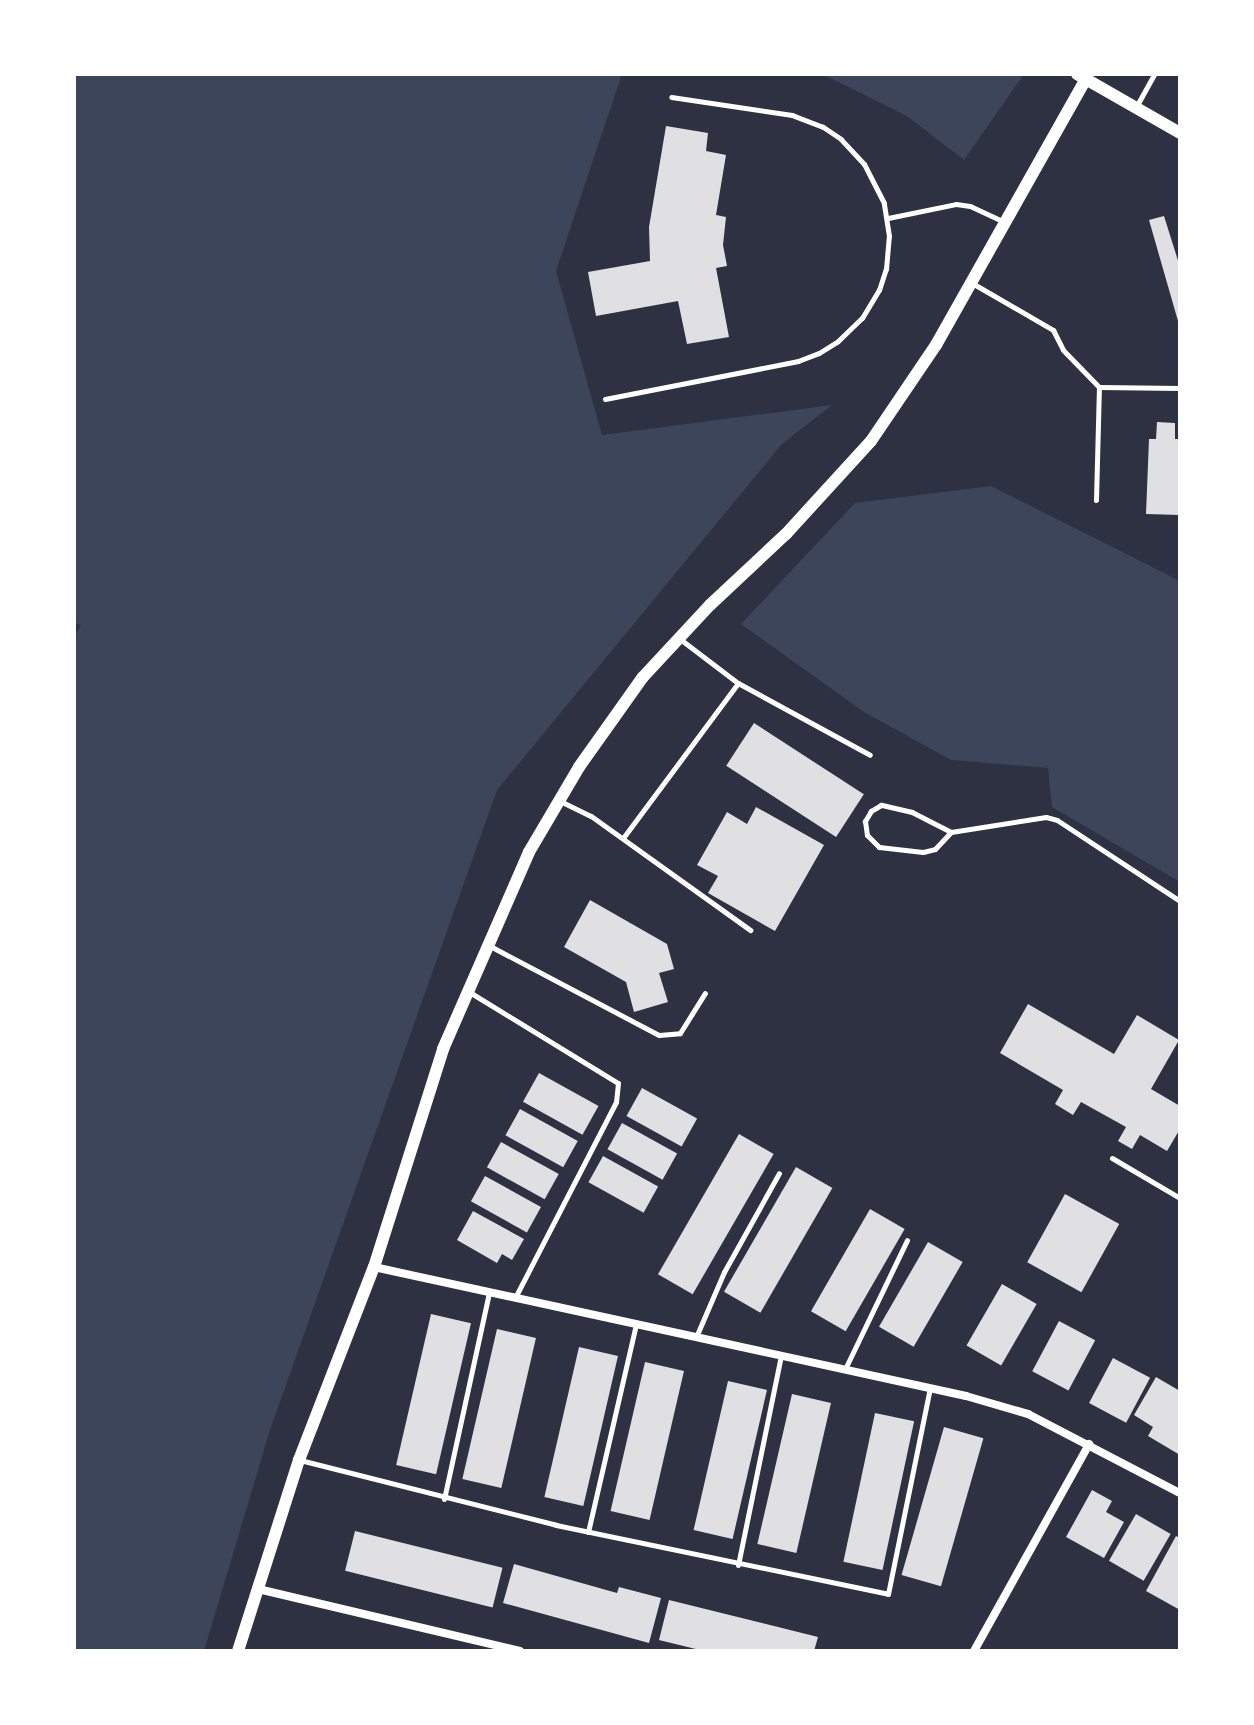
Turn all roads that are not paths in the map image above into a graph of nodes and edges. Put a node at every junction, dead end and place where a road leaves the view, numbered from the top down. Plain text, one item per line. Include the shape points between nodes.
1 (1154, 74) edge
2 (1082, 77) edge
3 (671, 97) dead end
4 (1135, 108) junction
5 (1180, 133) edge
6 (887, 218) junction
7 (1005, 223) junction
8 (971, 283) junction
9 (1099, 387) junction
10 (1180, 388) edge
11 (605, 399) dead end
12 (1096, 500) dead end
13 (679, 638) junction
14 (738, 683) junction
15 (870, 755) dead end
16 (559, 800) junction
17 (951, 832) junction
18 (623, 838) junction
19 (1180, 901) edge
20 (750, 930) dead end
21 (487, 944) junction
22 (467, 990) junction
23 (705, 993) dead end
24 (1112, 1158) dead end
25 (779, 1173) dead end
26 (1180, 1198) edge
27 (907, 1240) dead end
28 (374, 1267) junction
29 (489, 1292) junction
30 (515, 1298) junction
31 (636, 1324) junction
32 (696, 1337) junction
33 (781, 1356) junction
34 (844, 1370) junction
35 (930, 1388) junction
36 (1089, 1444) junction
37 (299, 1460) junction
38 (1180, 1493) edge
39 (444, 1499) junction
40 (588, 1532) junction
41 (738, 1565) junction
42 (258, 1589) junction
43 (238, 1651) edge
44 (520, 1651) edge
45 (974, 1651) edge

1 - 4 lane
2 - 4 street
2 - 7 street
3 - 6 lane via 792,115 823,127 864,164
4 - 5 street
6 - 7 lane via 956,204
6 - 11 lane via 888,258 879,290 862,318 828,348 798,361
7 - 8 street
8 - 9 lane via 1053,330 1063,350
8 - 13 street via 871,441 786,534
9 - 10 lane
9 - 12 lane
13 - 14 lane
13 - 16 street via 643,677
14 - 15 lane
14 - 18 lane
16 - 18 lane
16 - 21 street
17 - 17 lane via 912,812 881,805 865,821 867,835 892,851 935,849
17 - 19 lane via 1046,817 1057,820
18 - 20 lane
21 - 22 street
21 - 23 lane via 659,1035 680,1033
22 - 28 street
22 - 30 lane via 618,1083 616,1102
24 - 26 lane
25 - 32 lane via 724,1272
27 - 34 lane
28 - 29 street
28 - 37 street
29 - 30 street
29 - 39 lane
30 - 31 street
31 - 32 street
31 - 40 lane
32 - 33 street
33 - 34 street
33 - 41 lane
34 - 35 street
35 - 36 street via 1028,1414
35 - 41 lane via 888,1594
36 - 38 street
36 - 45 street
37 - 39 lane
37 - 42 street
39 - 40 lane
40 - 41 lane
42 - 43 street
42 - 44 street

